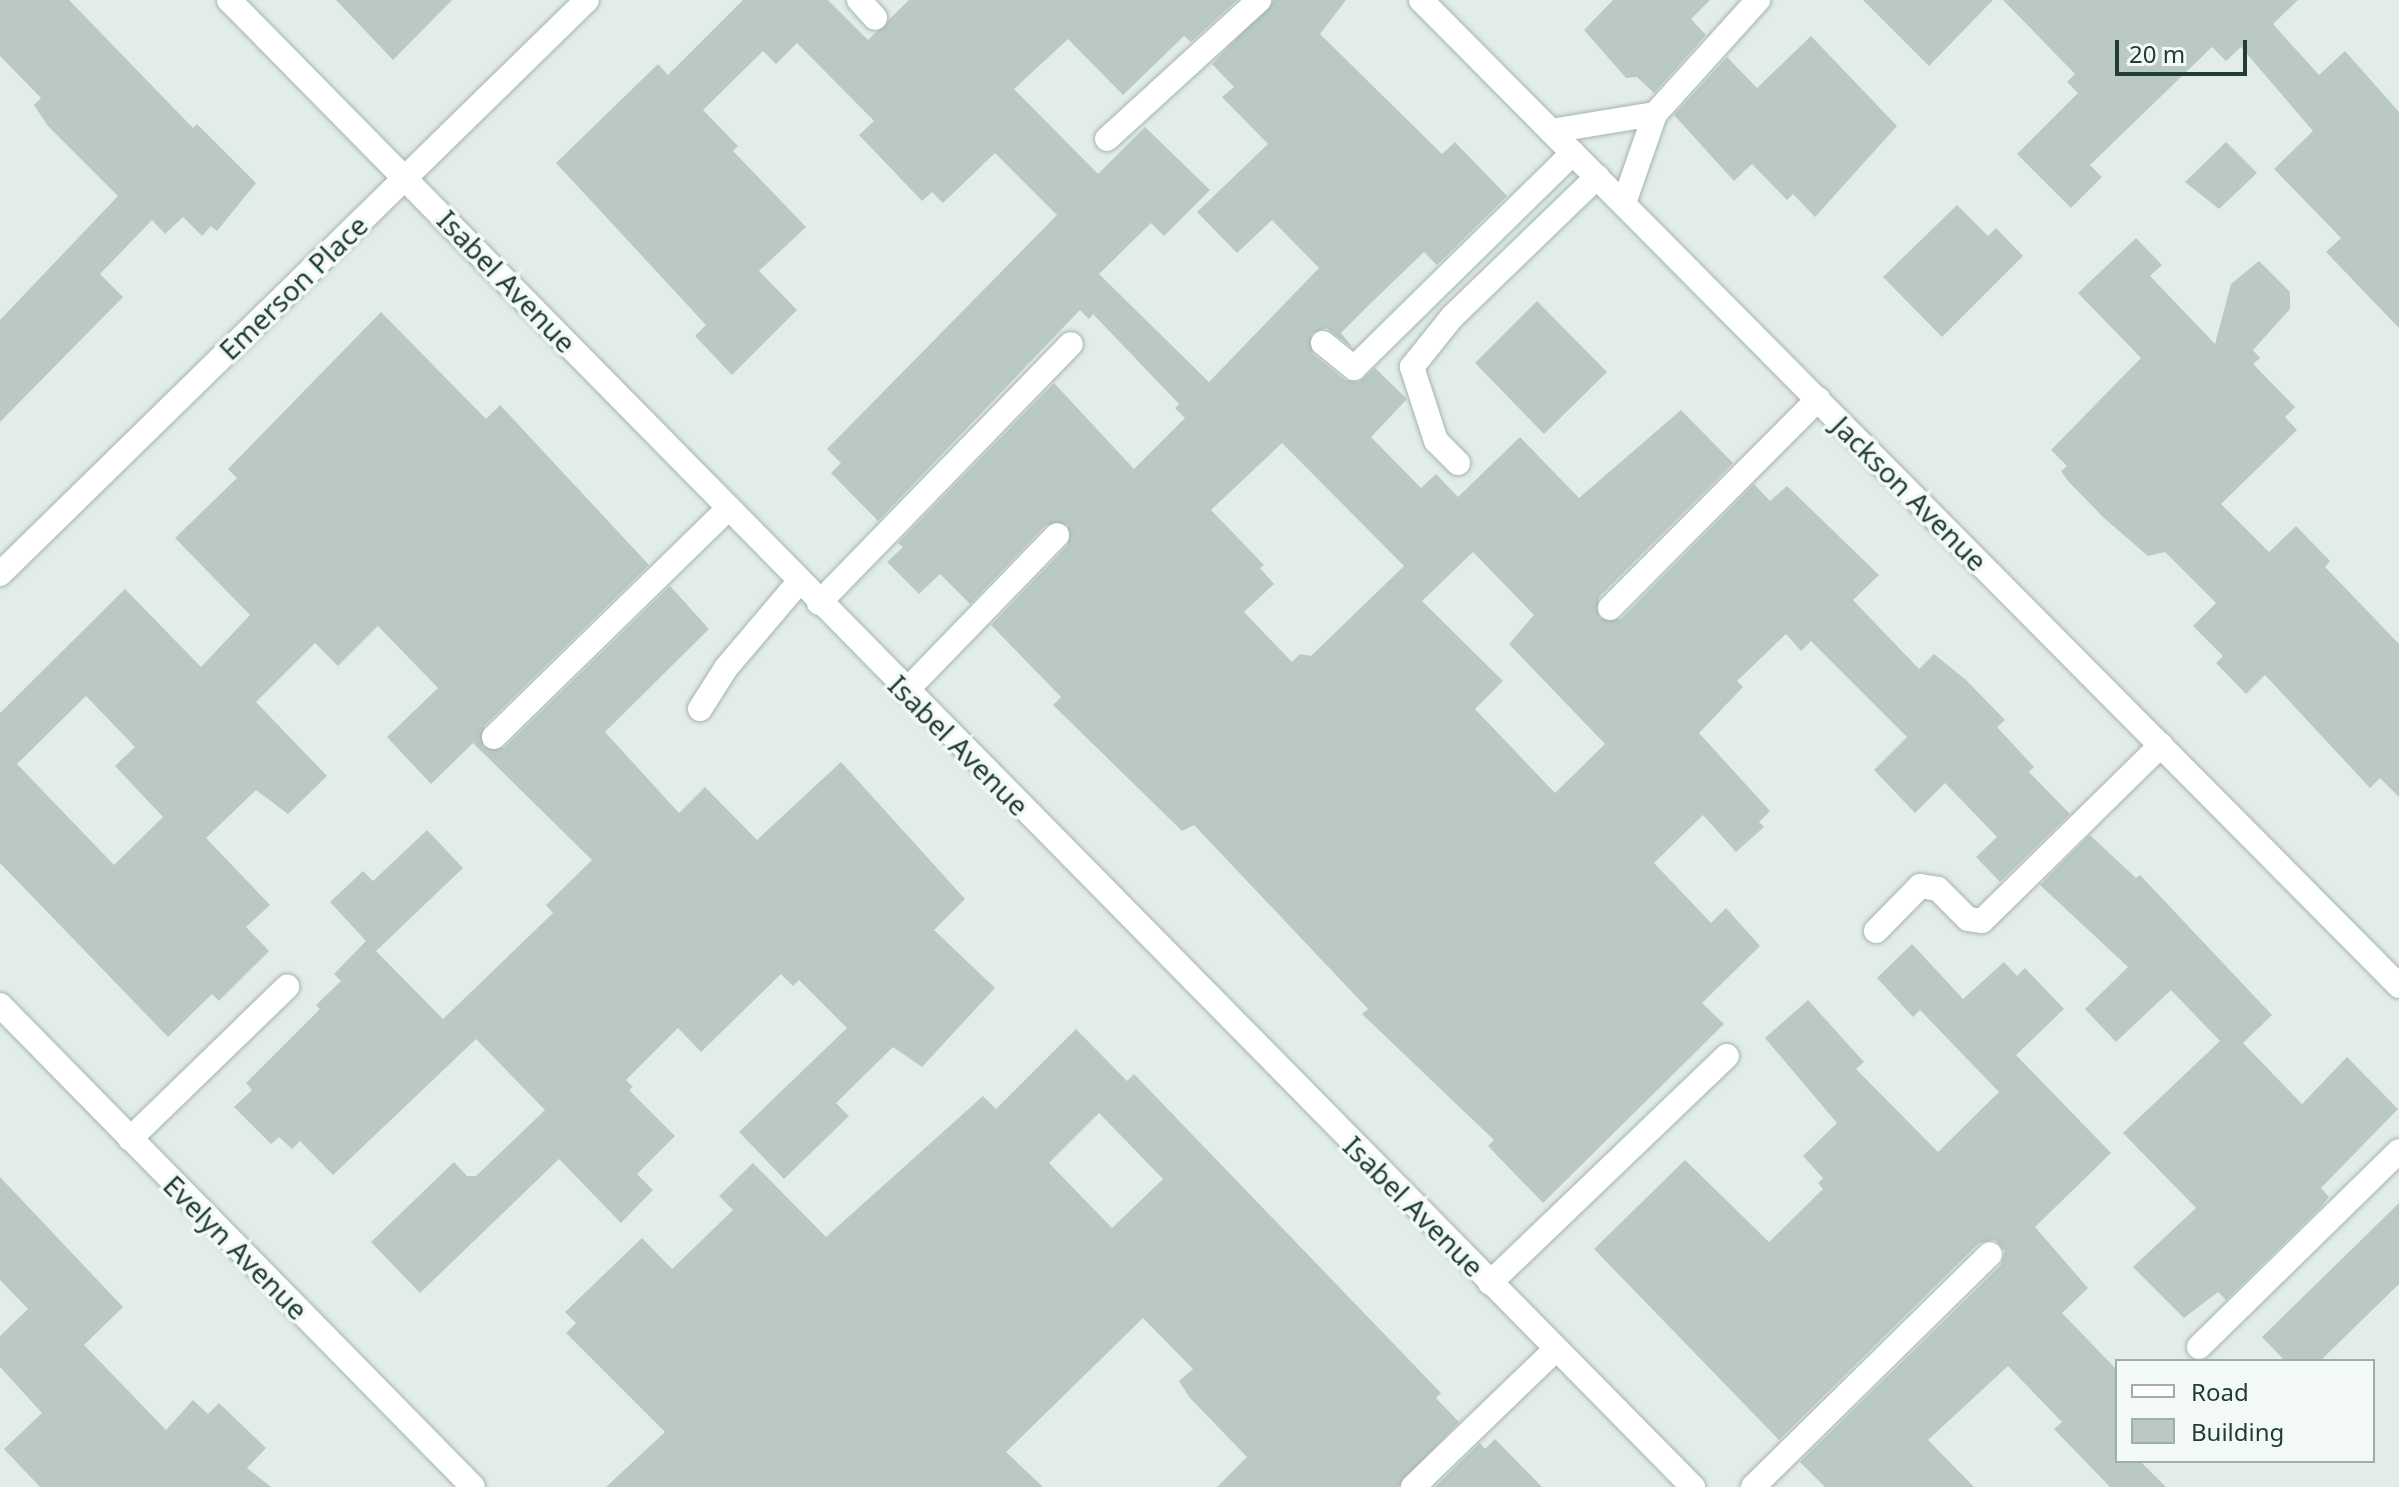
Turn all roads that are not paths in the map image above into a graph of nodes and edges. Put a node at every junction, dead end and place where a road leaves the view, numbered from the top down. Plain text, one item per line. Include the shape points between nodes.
1 (229, 0) edge
2 (587, 0) edge
3 (1259, 0) edge
4 (1421, 0) edge
5 (1758, 0) edge
6 (1655, 114) junction
7 (1551, 131) junction
8 (1107, 139) dead end
9 (1573, 153) junction
10 (407, 176) junction
11 (1597, 177) junction
12 (1624, 203) junction
13 (1323, 343) dead end
14 (1071, 344) dead end
15 (1818, 399) junction
16 (1458, 463) dead end
17 (727, 510) junction
18 (1057, 535) dead end
19 (2, 567) edge
20 (798, 583) junction
21 (819, 603) junction
22 (1610, 608) dead end
23 (906, 691) junction
24 (700, 709) dead end
25 (494, 737) dead end
26 (2161, 745) junction
27 (1876, 931) dead end
28 (2399, 986) edge
29 (287, 987) dead end
30 (0, 1005) edge
31 (1727, 1056) dead end
32 (130, 1139) junction
33 (2399, 1151) edge
34 (1990, 1254) dead end
35 (1490, 1283) junction
36 (2199, 1347) dead end
37 (1556, 1349) junction
38 (473, 1487) edge
39 (1413, 1487) edge
40 (1693, 1487) edge
41 (1753, 1487) edge

1 - 10 street, Isabel Avenue
2 - 10 street, Emerson Place
3 - 8 street
4 - 7 street, Jackson Avenue
5 - 6 street
6 - 7 street
6 - 12 street
7 - 9 street, Jackson Avenue
9 - 11 street, Jackson Avenue
9 - 13 street via 1354,368
10 - 17 street, Isabel Avenue
10 - 19 street, Emerson Place
11 - 12 street, Jackson Avenue
11 - 16 street via 1452,317 1412,367 1436,441
12 - 15 street, Jackson Avenue
14 - 21 street
15 - 22 street
15 - 26 street, Jackson Avenue
17 - 20 street, Isabel Avenue
17 - 25 street
18 - 23 street
20 - 21 street, Isabel Avenue
20 - 24 street via 726,668
21 - 23 street, Isabel Avenue
23 - 35 street, Isabel Avenue
26 - 27 street via 1982,921 1968,919 1938,889 1920,886
26 - 28 street, Jackson Avenue
29 - 32 street
30 - 32 street, Evelyn Avenue
31 - 35 street
32 - 38 street, Evelyn Avenue
33 - 36 street
34 - 41 street
35 - 37 street, Isabel Avenue
37 - 39 street
37 - 40 street, Isabel Avenue

